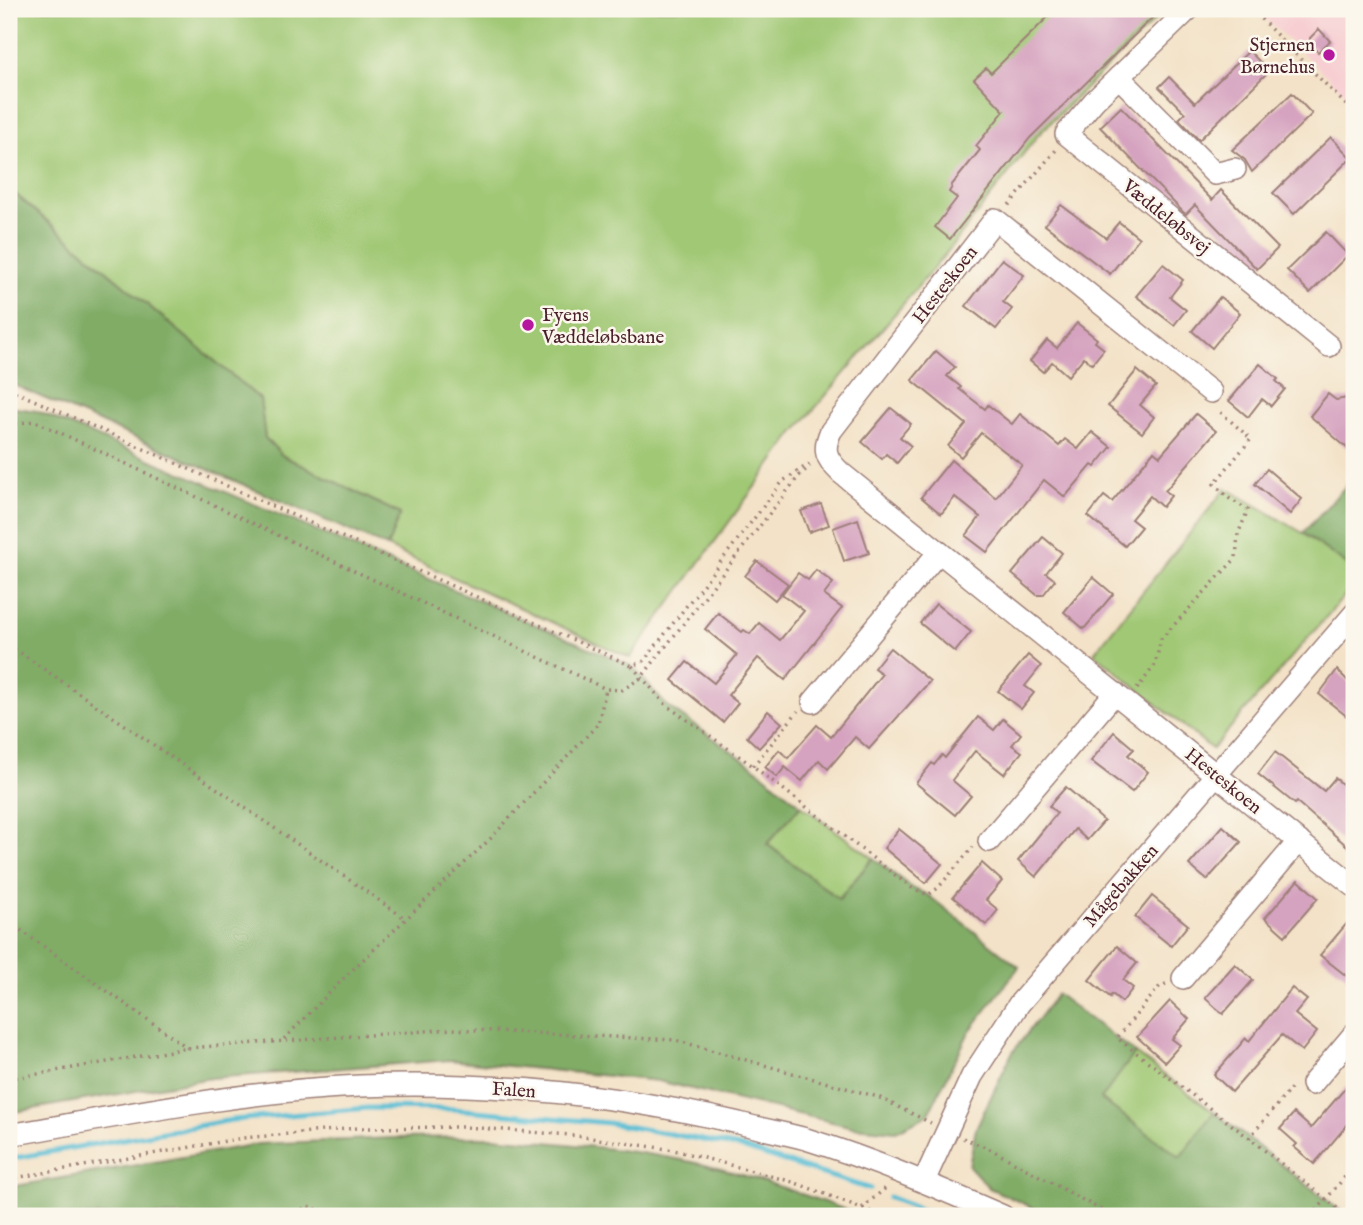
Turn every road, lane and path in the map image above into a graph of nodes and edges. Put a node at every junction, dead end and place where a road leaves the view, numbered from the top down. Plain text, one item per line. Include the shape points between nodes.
1 (1189, 9) edge
2 (1251, 9) edge
3 (1119, 77) junction
4 (1354, 113) edge
5 (1066, 134) junction
6 (1235, 169) dead end
7 (995, 219) junction
8 (1329, 346) dead end
9 (9, 389) edge
10 (1211, 393) joint
11 (9, 424) edge
12 (825, 453) junction
13 (939, 552) junction
14 (1354, 614) edge
15 (9, 645) edge
16 (632, 666) junction
17 (641, 678) junction
18 (606, 689) junction
19 (1120, 697) junction
20 (813, 702) joint
21 (753, 766) junction
22 (1216, 773) junction
23 (989, 841) joint
24 (1299, 841) junction
25 (1354, 886) edge
26 (407, 919) junction
27 (9, 922) edge
28 (1183, 978) joint
29 (1354, 1034) edge
30 (282, 1040) dead end
31 (188, 1048) dead end
32 (1311, 1084) joint
33 (9, 1135) edge
34 (1250, 1138) junction
35 (1354, 1166) edge
36 (903, 1174) junction
37 (9, 1179) edge
38 (924, 1181) junction
39 (1326, 1199) junction
40 (862, 1208) junction
41 (282, 1216) edge
42 (346, 1216) edge
43 (883, 1216) edge
44 (1003, 1216) edge
45 (1312, 1216) edge
46 (1348, 1216) edge

1 - 3 street
2 - 4 path
3 - 5 street
3 - 6 street via 1215,174
5 - 7 path via 1054,154
5 - 8 street, Væddeløbsvej
7 - 10 street
7 - 12 street, Hesteskoen via 831,431
9 - 16 path
10 - 19 path via 1211,404 1251,439 1214,484 1248,510 1238,534 1236,558 1161,639 1155,665
11 - 18 path via 35,421
12 - 13 street, Hesteskoen via 841,473
12 - 16 path via 783,481 644,661
12 - 17 path via 799,476
13 - 19 street, Hesteskoen
13 - 20 street
14 - 22 street, Mågebakken
15 - 26 path
16 - 17 path
17 - 18 path via 622,690
17 - 21 path via 666,705
18 - 26 path via 598,724
19 - 22 street, Hesteskoen
19 - 23 street
20 - 21 path via 803,706
21 - 23 path via 912,888 928,895 976,842
22 - 24 street, Hesteskoen
22 - 38 street, Mågebakken via 1019,1003 972,1076
24 - 25 street, Hesteskoen
24 - 28 street
26 - 30 path
27 - 31 path
28 - 34 path via 1160,986 1117,1038
29 - 32 street
32 - 34 path via 1295,1084
33 - 36 street, Falen via 239,1097 360,1086 471,1086 576,1094 680,1109 805,1139
34 - 39 path
35 - 39 path
36 - 38 street, Falen
36 - 40 path
37 - 40 path via 243,1138 358,1128 466,1127 674,1150 793,1182
38 - 44 street, Falen
39 - 45 path
39 - 46 path
40 - 43 path
41 - 42 path via 308,1207

